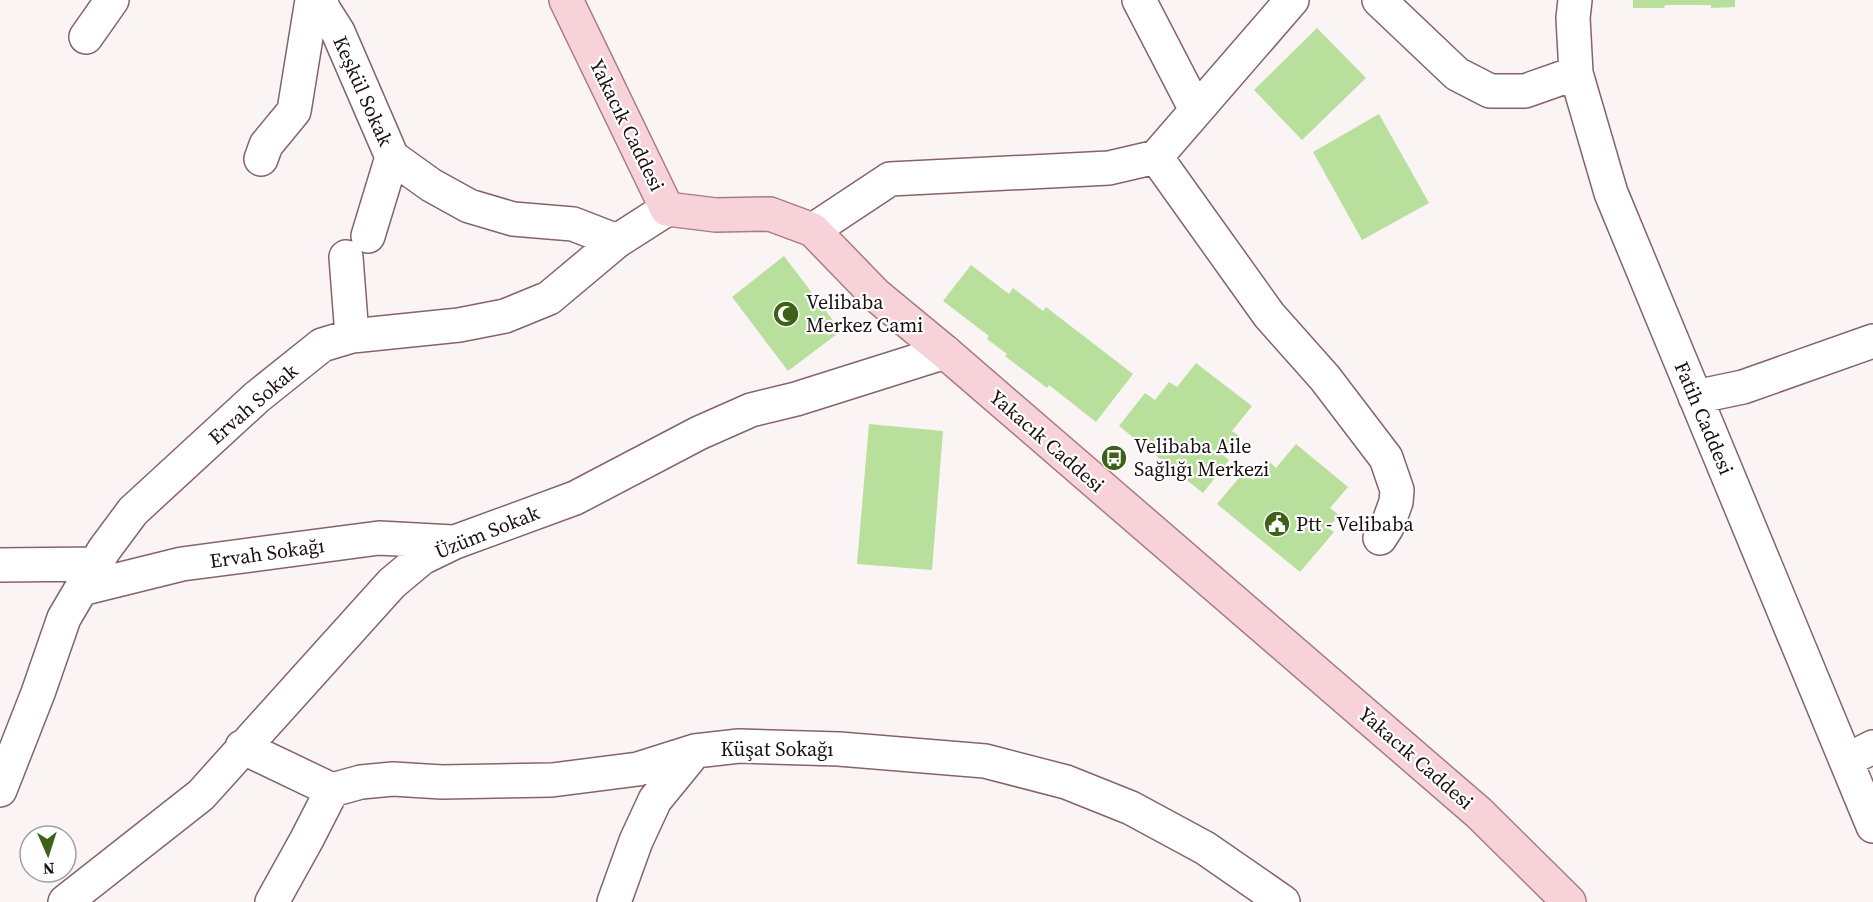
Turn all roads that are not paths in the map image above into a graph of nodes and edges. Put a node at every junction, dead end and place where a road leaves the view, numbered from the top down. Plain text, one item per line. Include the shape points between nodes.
1 (112, 0) edge
2 (312, 0) edge
3 (320, 0) edge
4 (566, 0) edge
5 (1139, 0) edge
6 (1292, 0) edge
7 (1379, 0) edge
8 (1575, 0) edge
9 (86, 37) dead end
10 (1576, 73) junction
11 (1196, 110) junction
12 (1156, 157) junction
13 (392, 158) junction
14 (261, 159) dead end
15 (667, 209) junction
16 (813, 230) junction
17 (616, 241) junction
18 (352, 336) junction
19 (1873, 342) edge
20 (945, 352) junction
21 (1695, 397) junction
22 (1380, 538) dead end
23 (455, 542) junction
24 (0, 565) edge
25 (88, 576) junction
26 (242, 747) junction
27 (695, 751) junction
28 (1860, 754) edge
29 (0, 790) edge
30 (332, 790) junction
31 (1873, 826) edge
32 (66, 902) edge
33 (272, 902) edge
34 (614, 902) edge
35 (1282, 902) edge
36 (1569, 902) edge

1 - 9 street
2 - 14 street via 294,111 266,145
3 - 13 street, Keşkül Sokak via 338,32
4 - 15 main road, Yakacık Caddesi
5 - 11 street
6 - 11 street
7 - 10 street via 1457,75 1490,91 1525,91
8 - 10 street, Fatih Caddesi
10 - 21 street, Fatih Caddesi via 1611,193
11 - 12 street
12 - 16 street via 1109,168 890,179
12 - 22 street via 1269,315 1325,378 1386,458 1397,489 1388,527
13 - 17 street, Keşkül Sokak via 469,206 513,219 573,224
13 - 18 street via 357,247
15 - 16 main road, Yakacık Caddesi via 716,215 770,214
15 - 17 street, Ervah Sokak
16 - 20 main road, Yakacık Caddesi via 876,295
17 - 18 street, Ervah Sokak via 549,298 506,316 459,326
18 - 25 street, Ervah Sokak via 322,345 257,397 133,511
19 - 21 street via 1743,387
20 - 23 street, Üzüm Sokak via 795,414 751,410 575,498
20 - 36 main road, Yakacık Caddesi via 1479,813
21 - 28 street, Fatih Caddesi
23 - 25 street, Ervah Sokağı via 379,538
23 - 26 street, Üzüm Sokak via 422,558 392,584
24 - 25 street, Ervah Sokağı
25 - 29 street, Ervah Sokak via 64,618
26 - 30 street
26 - 32 street, Üzüm Sokak via 201,795
27 - 30 street, Küşat Sokağı via 638,769 552,780 393,779
27 - 34 street via 655,800
27 - 35 street, Küşat Sokağı via 739,746 839,749 985,761 1066,782 1131,808 1205,848
28 - 31 street, Fatih Caddesi
30 - 33 street

